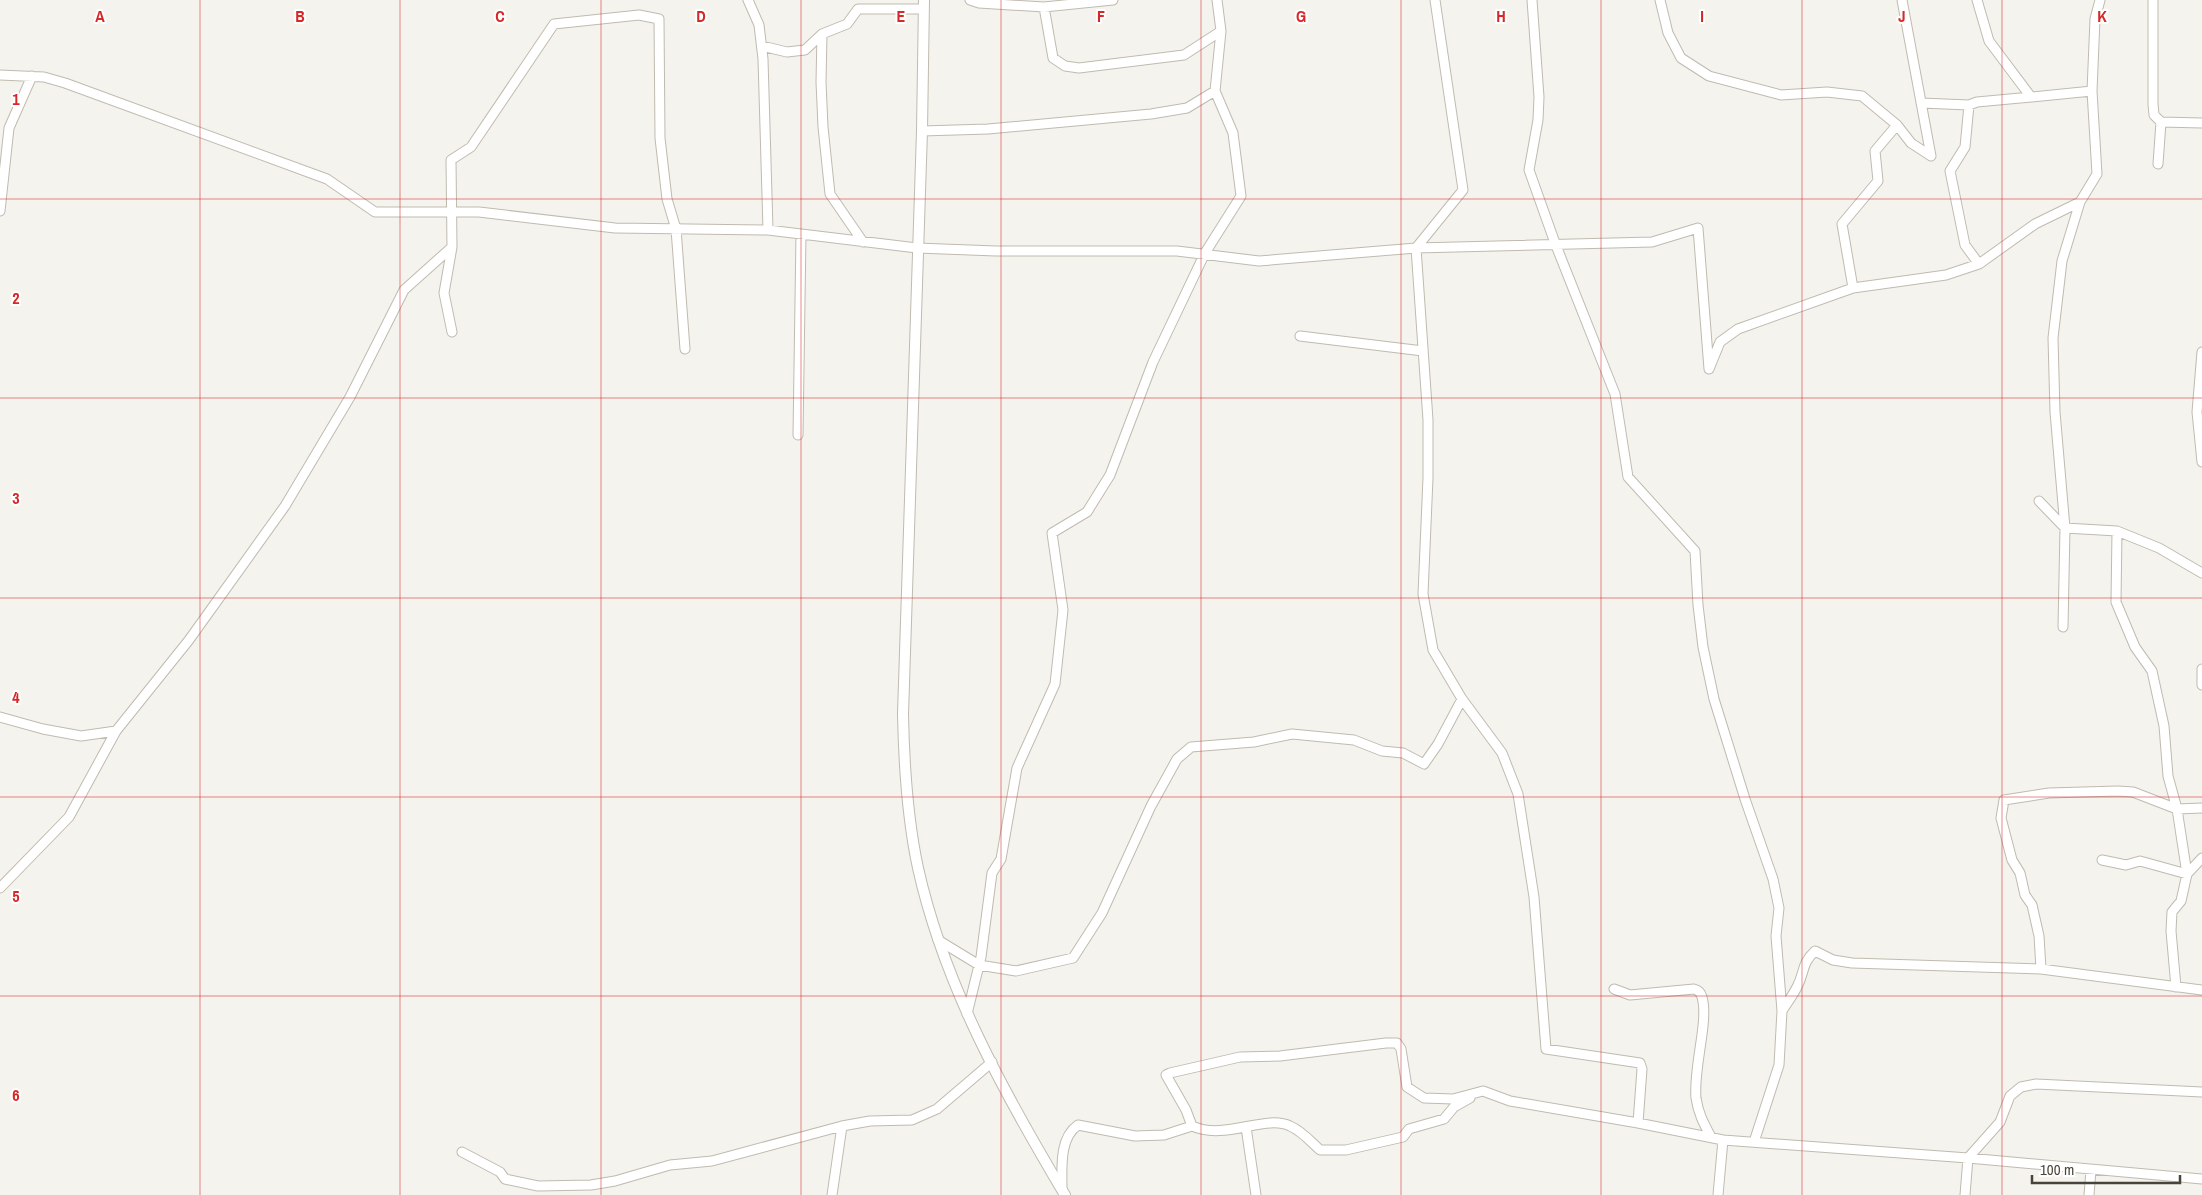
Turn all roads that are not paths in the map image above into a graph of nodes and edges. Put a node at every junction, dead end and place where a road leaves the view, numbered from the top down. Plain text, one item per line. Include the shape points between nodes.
1 (748, 0) edge
2 (970, 0) edge
3 (1113, 0) edge
4 (1217, 0) edge
5 (1435, 0) edge
6 (1532, 0) edge
7 (1660, 0) edge
8 (1902, 0) edge
9 (1977, 0) edge
10 (2100, 0) edge
11 (2153, 0) edge
12 (923, 5) edge
13 (1044, 7) junction
14 (1221, 31) junction
15 (822, 34) junction
16 (762, 46) junction
17 (0, 75) edge
18 (32, 76) junction
19 (1215, 90) junction
20 (2092, 91) junction
21 (2031, 97) junction
22 (1921, 103) junction
23 (1969, 105) junction
24 (2161, 122) junction
25 (2202, 123) edge
26 (1897, 126) junction
27 (922, 131) junction
28 (2158, 164) dead end
29 (2080, 202) junction
30 (0, 211) edge
31 (452, 213) junction
32 (676, 229) junction
33 (768, 230) junction
34 (801, 234) junction
35 (863, 242) junction
36 (1555, 243) junction
37 (452, 247) junction
38 (917, 248) junction
39 (1416, 248) junction
40 (1204, 254) junction
41 (1978, 264) junction
42 (1853, 288) junction
43 (452, 332) dead end
44 (1300, 336) dead end
45 (685, 348) dead end
46 (1423, 351) junction
47 (2202, 352) edge
48 (798, 434) dead end
49 (2202, 462) edge
50 (2039, 501) dead end
51 (2065, 528) junction
52 (2117, 531) junction
53 (2202, 573) edge
54 (2063, 627) dead end
55 (2202, 669) edge
56 (2202, 685) edge
57 (1462, 699) junction
58 (0, 717) edge
59 (116, 731) junction
60 (2177, 808) junction
61 (2202, 808) edge
62 (2202, 858) edge
63 (2102, 860) dead end
64 (2187, 874) junction
65 (0, 888) edge
66 (938, 940) junction
67 (978, 965) junction
68 (2041, 970) junction
69 (2176, 987) junction
70 (1614, 989) dead end
71 (2202, 990) edge
72 (1782, 1011) junction
73 (967, 1014) junction
74 (992, 1062) junction
75 (1484, 1091) junction
76 (2202, 1092) edge
77 (1638, 1123) junction
78 (842, 1126) junction
79 (1192, 1126) junction
80 (1246, 1127) junction
81 (1711, 1137) junction
82 (1723, 1140) junction
83 (1754, 1142) junction
84 (462, 1152) dead end
85 (1968, 1158) junction
86 (2091, 1170) junction
87 (2202, 1180) edge
88 (537, 1191) edge
89 (1063, 1192) edge
90 (832, 1195) edge
91 (1256, 1195) edge
92 (1718, 1195) edge
93 (1965, 1195) edge
94 (2089, 1195) edge

1 - 16 street via 759,25
2 - 13 street
3 - 13 street
4 - 14 street
5 - 39 street via 1463,190
6 - 36 street via 1539,97 1529,170
7 - 26 street via 1668,33 1680,58 1709,76 1780,95 1828,92 1862,96
8 - 22 street
9 - 21 street via 1989,41
10 - 20 street via 2095,19
11 - 24 street via 2153,104 2154,116
12 - 15 street via 858,9 847,24
12 - 27 street
13 - 14 street via 1053,58 1065,66 1080,68 1184,55
14 - 19 street
15 - 16 street via 805,50 787,52
15 - 35 street via 823,127 830,194
16 - 33 street
17 - 18 street
18 - 30 street via 10,128
18 - 31 street via 65,82 327,180 375,212
19 - 27 street via 1187,108 1151,114 988,129
19 - 40 street via 1233,133 1241,196
20 - 21 street
20 - 29 street via 2097,174
21 - 23 street
22 - 23 street
22 - 26 street via 1931,156 1910,143
23 - 41 street via 1965,148 1950,171 1965,245
24 - 25 street
24 - 28 street
26 - 42 street via 1875,151 1878,181 1842,224
27 - 38 street
29 - 41 street via 2035,224
29 - 51 street via 2062,261 2053,338 2055,412
31 - 32 street via 479,212 615,228
31 - 32 street via 451,160 471,147 554,24 639,15 659,19 660,138 667,199
31 - 37 street
32 - 33 street
32 - 45 street
33 - 34 street
34 - 35 street
34 - 48 street
35 - 38 street
36 - 39 street
36 - 42 street via 1652,242 1698,228 1709,369 1720,342 1738,329
36 - 72 street via 1615,394 1628,477 1695,550 1703,647 1714,699 1773,879 1779,908 1776,936
37 - 43 street via 444,293
37 - 59 street via 404,290 350,397 285,506 189,640
38 - 40 street
38 - 66 street via 903,704 904,766 918,868
39 - 40 street via 1259,262
39 - 46 street
40 - 67 street via 1153,362 1110,474 1087,512 1052,533 1063,610 1055,684 1017,768 1001,859 992,873
41 - 42 street via 1946,275
44 - 46 street
46 - 57 street via 1428,478 1423,594 1432,650
47 - 49 street via 2197,412
50 - 51 street
51 - 52 street
51 - 54 street
52 - 53 street via 2159,548
52 - 60 street via 2116,602 2134,647 2152,671 2164,726 2168,776
55 - 56 street
57 - 67 street via 1424,764 1403,753 1382,751 1354,740 1292,734 1254,742 1191,747 1177,760 1151,806 1102,913 1073,958 1016,971
57 - 77 street via 1502,753 1518,794 1534,897 1546,1049 1640,1063
58 - 59 street via 81,736
59 - 65 street via 69,817
60 - 61 street
60 - 64 street
60 - 68 street via 2133,792 2118,791 2049,793 2004,800 2001,818 2012,860 2032,905 2039,936
62 - 64 street
63 - 64 street via 2126,865 2140,861
64 - 69 street via 2181,901 2172,912
66 - 67 street
66 - 73 street
67 - 73 street
68 - 69 street
68 - 72 street via 1852,963 1833,960 1816,951 1809,957 1799,985
69 - 71 street
70 - 81 street via 1630,995 1694,988 1702,996 1696,1101 1701,1120
72 - 83 street via 1779,1065
73 - 74 street
74 - 78 street via 938,1109 912,1120 870,1121
74 - 89 street via 1026,1130
75 - 77 street via 1510,1102
75 - 79 street via 1453,1099 1424,1098 1407,1087 1401,1048 1397,1043 1280,1056 1240,1057 1166,1075
75 - 80 street via 1454,1107 1444,1118 1409,1129 1403,1137 1346,1150 1320,1150 1289,1125
76 - 85 street via 2036,1084 2021,1087 2010,1096 2000,1122
77 - 81 street
78 - 88 street via 712,1161 670,1165 615,1181
78 - 90 street
79 - 80 street via 1204,1132
79 - 89 street via 1164,1135 1134,1136 1078,1125 1071,1130 1063,1151
80 - 91 street
81 - 82 street
82 - 83 street
82 - 92 street
83 - 85 street
84 - 88 street via 500,1172 505,1179
85 - 86 street
85 - 93 street
86 - 87 street
86 - 94 street

